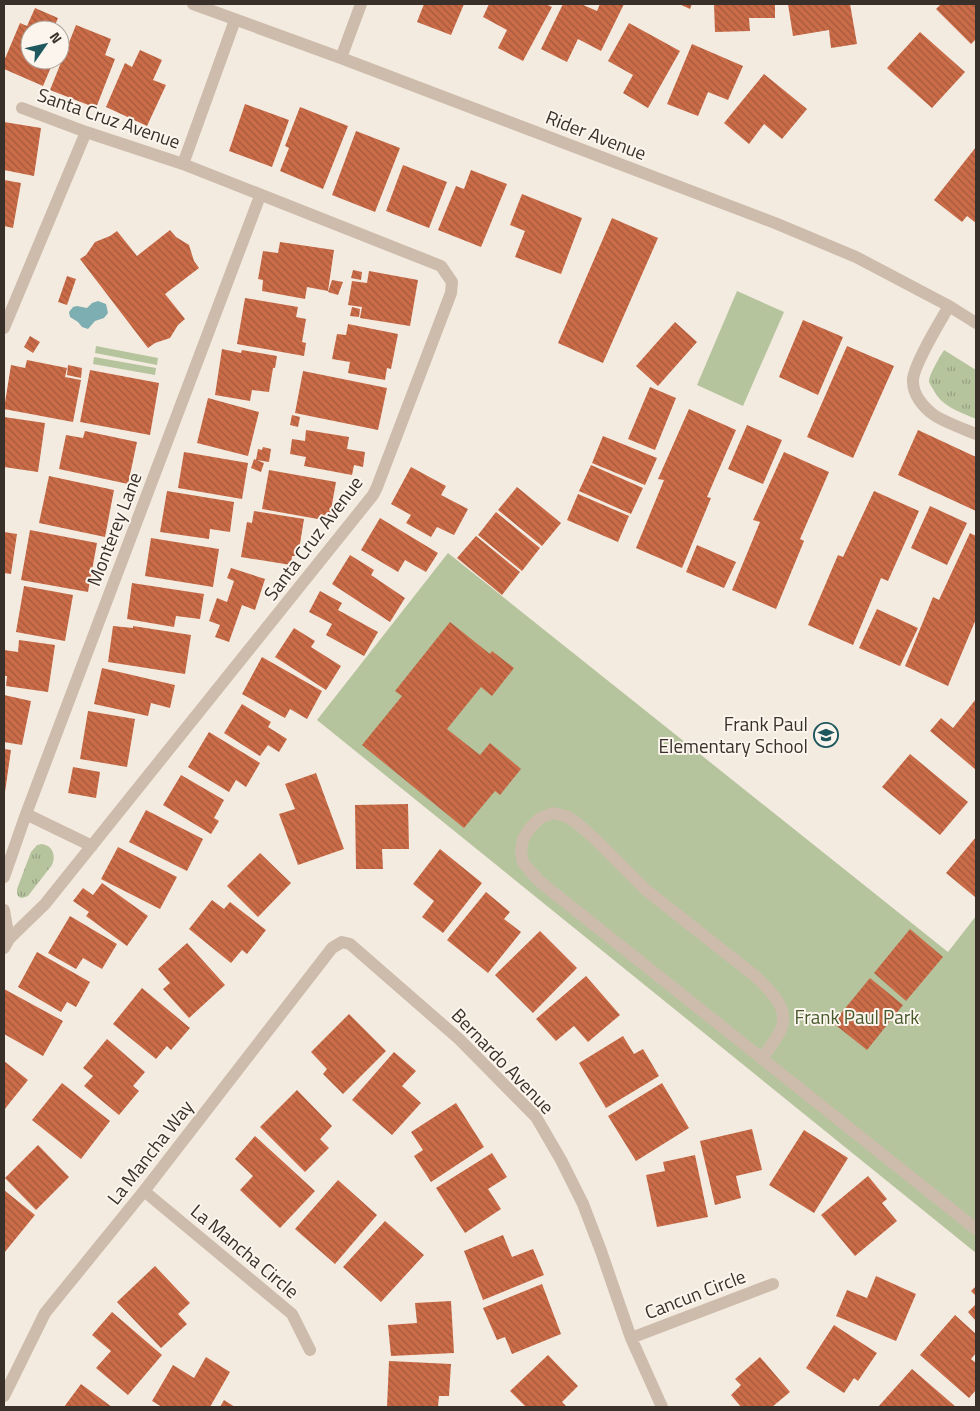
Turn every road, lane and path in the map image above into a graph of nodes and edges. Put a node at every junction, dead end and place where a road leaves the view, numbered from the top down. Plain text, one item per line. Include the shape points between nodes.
1 (193, 4) edge
2 (361, 4) edge
3 (235, 20) junction
4 (341, 58) junction
5 (22, 108) dead end
6 (86, 132) junction
7 (183, 164) junction
8 (260, 196) junction
9 (949, 306) junction
10 (976, 323) edge
11 (4, 328) edge
12 (976, 434) edge
13 (26, 814) junction
14 (92, 846) junction
15 (4, 877) edge
16 (4, 910) edge
17 (5, 942) edge
18 (342, 942) joint
19 (762, 1059) junction
20 (144, 1191) junction
21 (976, 1229) edge
22 (773, 1284) dead end
23 (630, 1338) junction
24 (310, 1350) dead end
25 (4, 1396) edge
26 (662, 1407) edge

1 - 3 street, Rider Avenue
2 - 4 street
3 - 4 street, Rider Avenue
3 - 7 street, Santa Cruz Avenue
4 - 9 street, Rider Avenue via 775,223 856,257
5 - 6 street, Santa Cruz Avenue
6 - 7 street, Santa Cruz Avenue
6 - 11 street
7 - 8 street, Santa Cruz Avenue
8 - 13 street, Monterey Lane
8 - 14 street, Santa Cruz Avenue via 441,266 452,282 451,293 373,495
9 - 10 street, Rider Avenue
9 - 12 street via 920,361 913,379 915,393 934,415
13 - 14 street
13 - 15 street, Monterey Lane
14 - 17 street, Santa Cruz Avenue via 46,904
16 - 17 street
18 - 20 street, La Mancha Way via 332,948
18 - 23 street, Bernardo Avenue via 350,944 459,1038 536,1118 583,1204
19 - 19 street via 539,881 523,863 521,851 523,839 540,818 553,813 578,824 646,890 770,990 781,1006 783,1017 781,1029
19 - 21 street
20 - 24 street, La Mancha Circle via 292,1314
20 - 25 street, La Mancha Way via 45,1313
22 - 23 street, Cancun Circle
23 - 26 street, Bernardo Avenue

